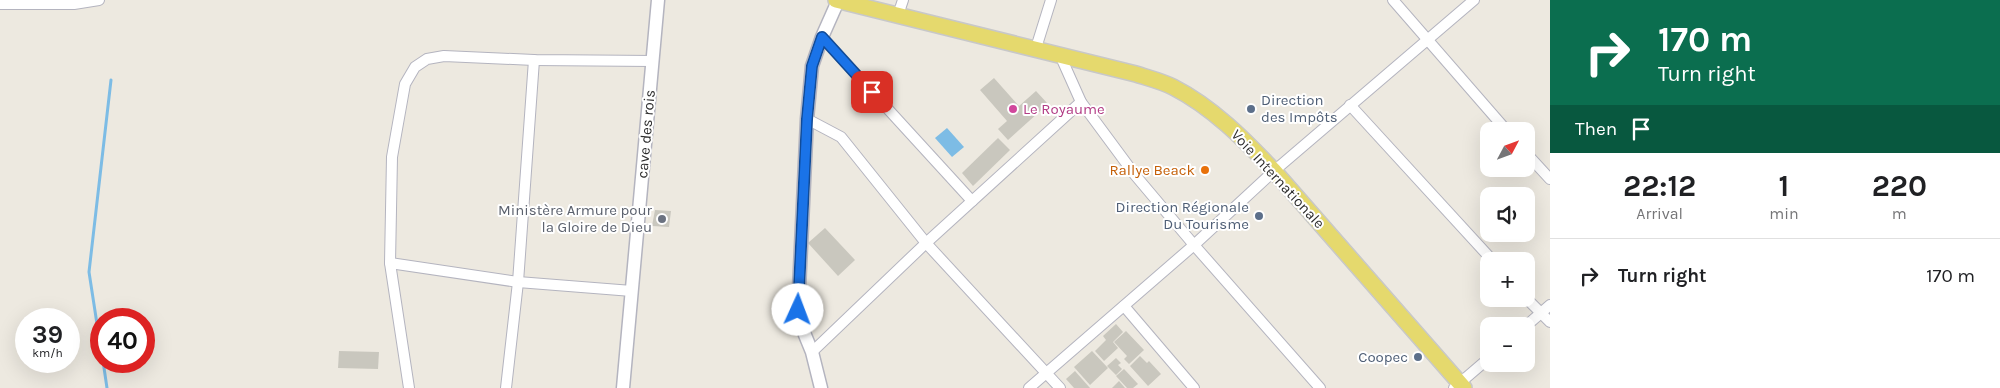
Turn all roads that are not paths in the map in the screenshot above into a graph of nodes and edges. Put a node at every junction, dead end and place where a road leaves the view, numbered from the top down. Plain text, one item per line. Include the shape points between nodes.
1 (99, 0) edge
2 (658, 0) edge
3 (837, 0) edge
4 (903, 0) edge
5 (1051, 0) edge
6 (1393, 0) edge
7 (1474, 0) edge
8 (0, 4) edge
9 (898, 15) junction
10 (822, 37) junction
11 (1427, 40) junction
12 (1036, 48) junction
13 (1060, 55) junction
14 (534, 60) junction
15 (653, 61) junction
16 (1081, 102) junction
17 (1350, 105) junction
18 (807, 119) junction
19 (1499, 122) edge
20 (1535, 163) edge
21 (1274, 171) junction
22 (1550, 179) edge
23 (972, 201) junction
24 (926, 243) junction
25 (1194, 245) junction
26 (1485, 252) edge
27 (390, 263) junction
28 (518, 282) junction
29 (632, 291) junction
30 (1550, 305) edge
31 (1124, 306) junction
32 (1534, 307) edge
33 (1541, 314) junction
34 (1535, 319) edge
35 (1550, 322) edge
36 (812, 352) junction
37 (1480, 366) edge
38 (1047, 373) junction
39 (1459, 386) edge
40 (409, 388) edge
41 (506, 388) edge
42 (623, 388) edge
43 (821, 388) edge
44 (1029, 388) edge
45 (1060, 388) edge
46 (1194, 388) edge
47 (1320, 388) edge

1 - 8 street via 74,4
2 - 15 street, cave des rois
3 - 9 main road, Voie Internationale
3 - 10 street
4 - 9 street
5 - 12 street
6 - 11 street
7 - 11 street
9 - 12 main road, Voie Internationale
10 - 18 street via 812,66
10 - 23 street
11 - 17 street
11 - 19 street
12 - 13 main road, Voie Internationale
13 - 16 street
13 - 21 main road, Voie Internationale via 1171,86 1200,102 1246,140
14 - 15 street
14 - 27 street via 444,56 427,59 414,66 405,84 392,157
14 - 28 street
15 - 29 street, cave des rois
16 - 23 street
16 - 25 street via 1135,175
17 - 21 street
17 - 26 street
18 - 24 street via 841,136
18 - 36 street via 798,310
20 - 22 street
21 - 25 street
21 - 39 main road, Voie Internationale
23 - 24 street
24 - 36 street
24 - 38 street
25 - 31 street
25 - 47 street
27 - 28 street
27 - 40 street
28 - 29 street
28 - 41 street
29 - 42 street, cave des rois
30 - 33 street
31 - 38 street
31 - 46 street
32 - 33 street
33 - 34 street
33 - 35 street
36 - 43 street
37 - 39 street
38 - 44 street
38 - 45 street

